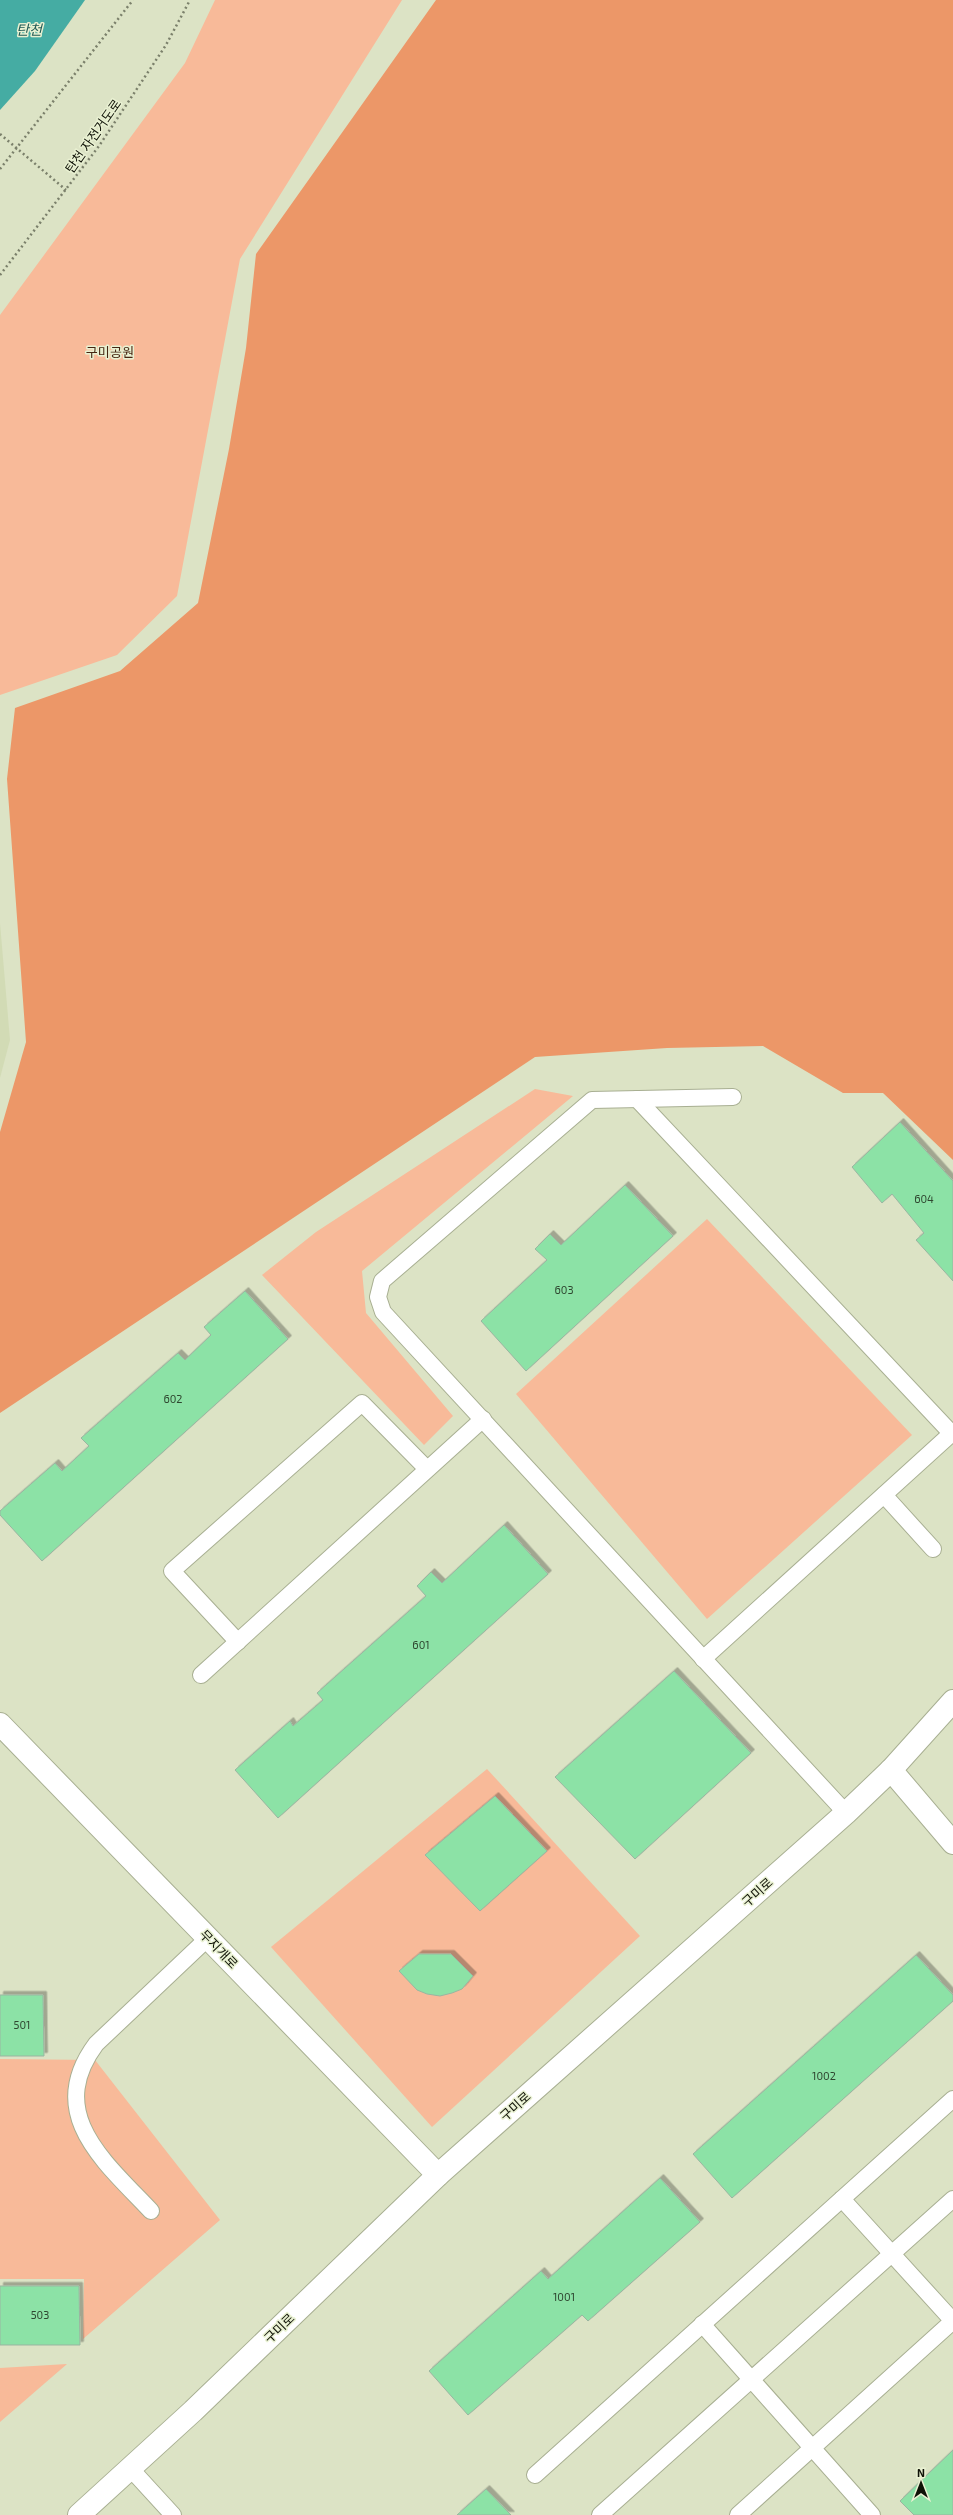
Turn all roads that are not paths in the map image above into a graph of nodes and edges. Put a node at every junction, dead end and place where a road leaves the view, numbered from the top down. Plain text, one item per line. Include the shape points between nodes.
1 (733, 1097) dead end
2 (636, 1099) junction
3 (483, 1419) junction
4 (952, 1434) edge
5 (427, 1470) junction
6 (884, 1495) junction
7 (933, 1549) dead end
8 (238, 1642) junction
9 (703, 1659) junction
10 (201, 1675) dead end
11 (953, 1701) edge
12 (0, 1724) edge
13 (891, 1770) junction
14 (846, 1813) junction
15 (953, 1843) edge
16 (208, 1938) junction
17 (953, 2099) edge
18 (438, 2174) junction
19 (842, 2199) junction
20 (953, 2199) edge
21 (151, 2211) dead end
22 (892, 2254) junction
23 (953, 2321) edge
24 (702, 2324) junction
25 (750, 2381) junction
26 (812, 2449) junction
27 (130, 2468) junction
28 (535, 2475) dead end
29 (79, 2515) edge
30 (173, 2515) edge
31 (600, 2515) edge
32 (738, 2515) edge
33 (872, 2515) edge

1 - 2 lane
2 - 3 lane via 592,1100 382,1281 378,1297 383,1312
2 - 4 lane
3 - 5 lane
3 - 9 lane
4 - 6 lane
5 - 8 lane
5 - 8 lane via 362,1403 172,1571
6 - 7 lane
6 - 9 lane
8 - 10 lane
9 - 14 lane
11 - 13 street, 구미로
12 - 16 street, 무지개로
13 - 14 street, 구미로
13 - 15 street
14 - 18 street, 구미로
16 - 18 street, 무지개로
16 - 21 lane via 96,2044 85,2058 78,2080 77,2105 81,2127 96,2152
17 - 19 lane
18 - 27 street, 구미로 via 193,2411
19 - 22 lane
19 - 24 lane
20 - 22 lane
22 - 23 lane
22 - 25 lane
23 - 26 lane
24 - 25 lane
24 - 28 lane
25 - 26 lane
25 - 31 lane
26 - 32 lane
26 - 33 lane
27 - 29 street, 구미로
27 - 30 lane

